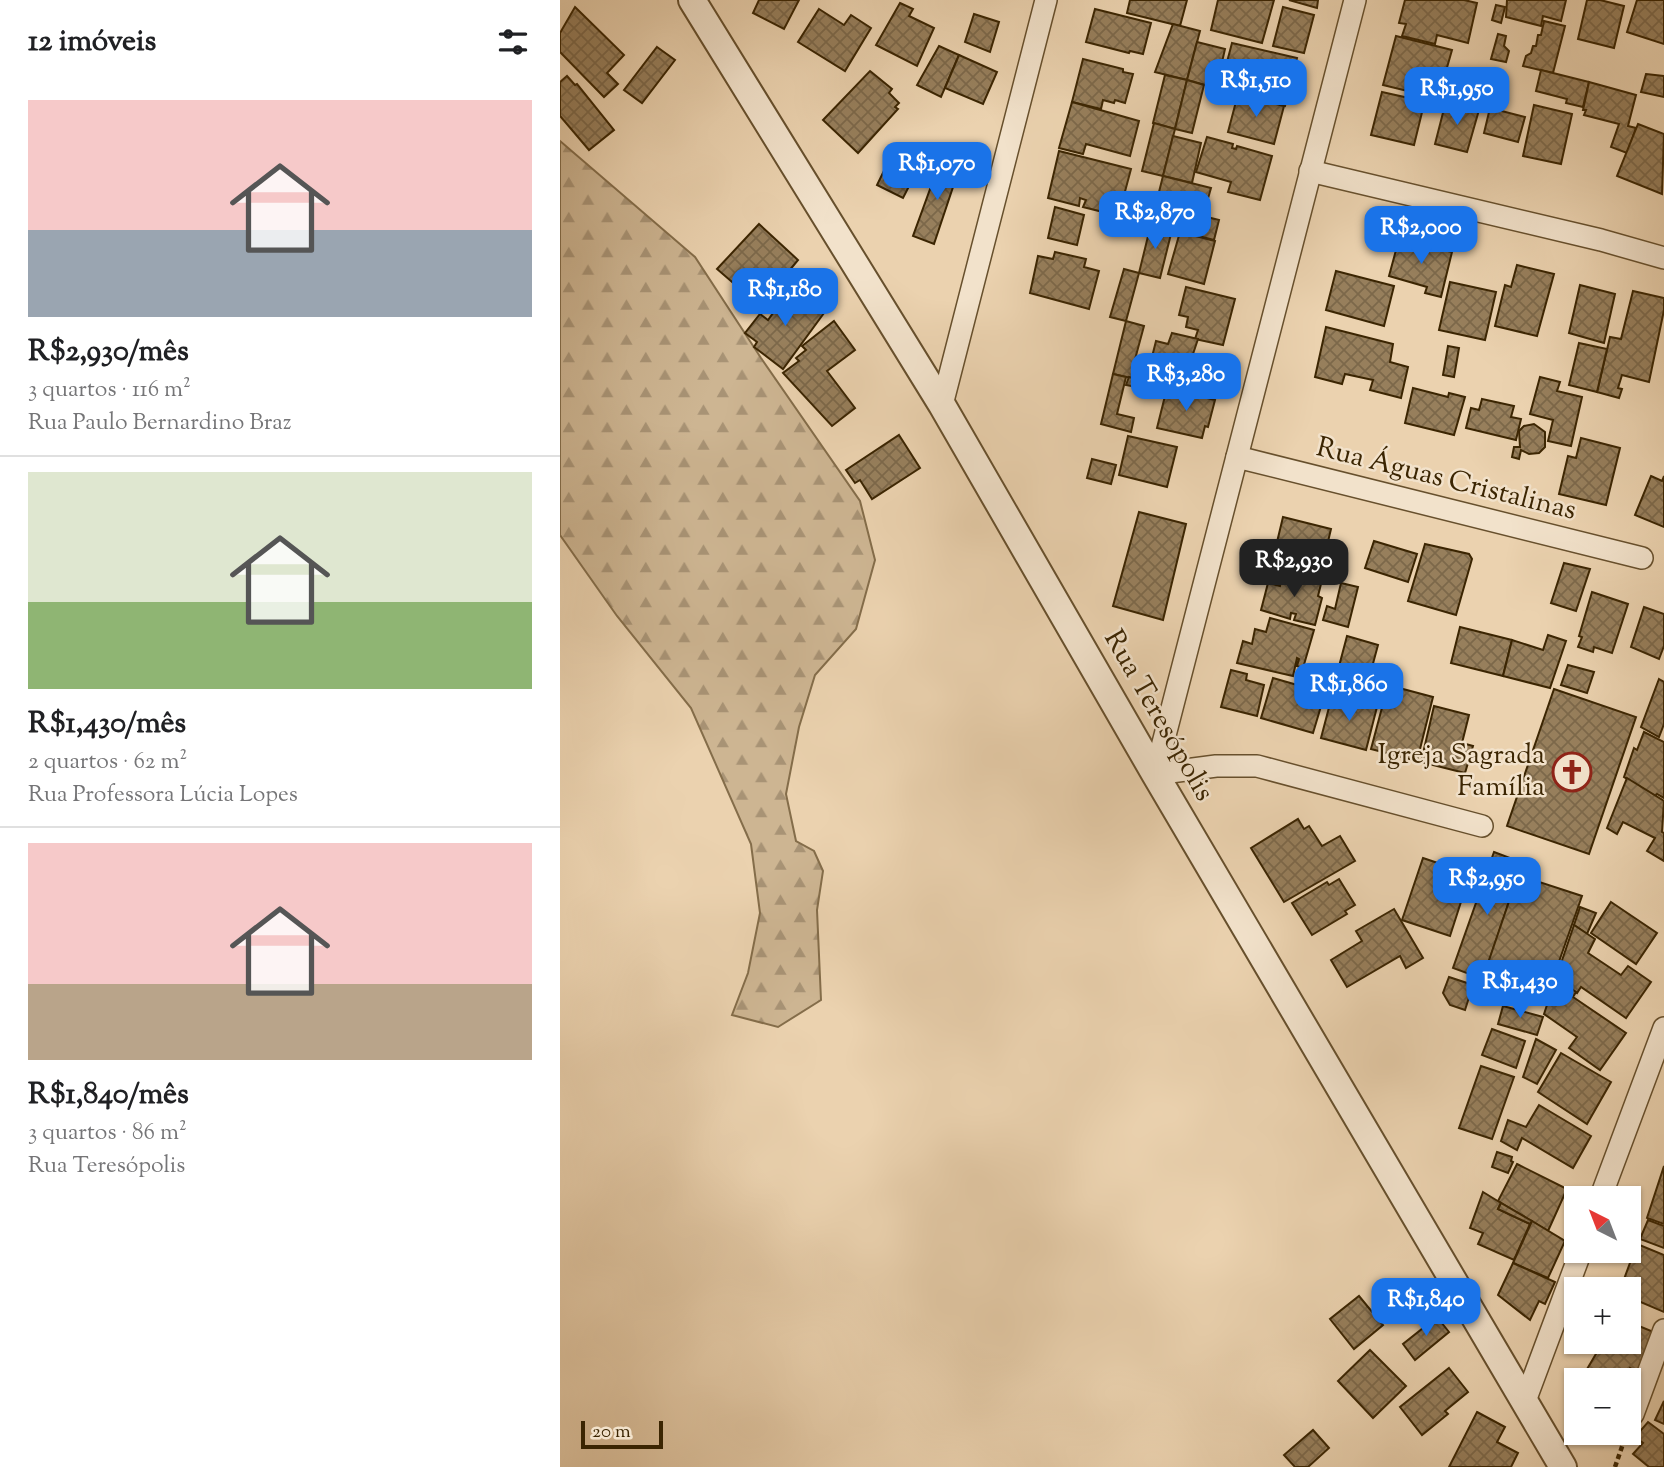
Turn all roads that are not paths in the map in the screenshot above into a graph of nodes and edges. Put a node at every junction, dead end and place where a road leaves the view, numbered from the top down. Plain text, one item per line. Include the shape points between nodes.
1 (692, 0) edge
2 (1046, 0) edge
3 (1354, 0) edge
4 (1310, 171) junction
5 (1664, 258) edge
6 (942, 405) junction
7 (1237, 457) junction
8 (1642, 558) dead end
9 (1155, 774) junction
10 (1482, 826) dead end
11 (1664, 1028) edge
12 (1605, 1186) edge
13 (1576, 1264) edge
14 (1664, 1330) edge
15 (1641, 1394) edge
16 (1525, 1401) junction
17 (1563, 1467) edge

1 - 6 street, Rua Teresópolis
2 - 6 street
3 - 4 street
4 - 5 street
4 - 7 street
6 - 9 street, Rua Teresópolis
7 - 8 street, Rua Águas Cristalinas
7 - 9 street
9 - 10 street via 1257,766
9 - 16 street, Rua Teresópolis
11 - 12 street
13 - 16 street
14 - 15 street
16 - 17 street, Rua Teresópolis

